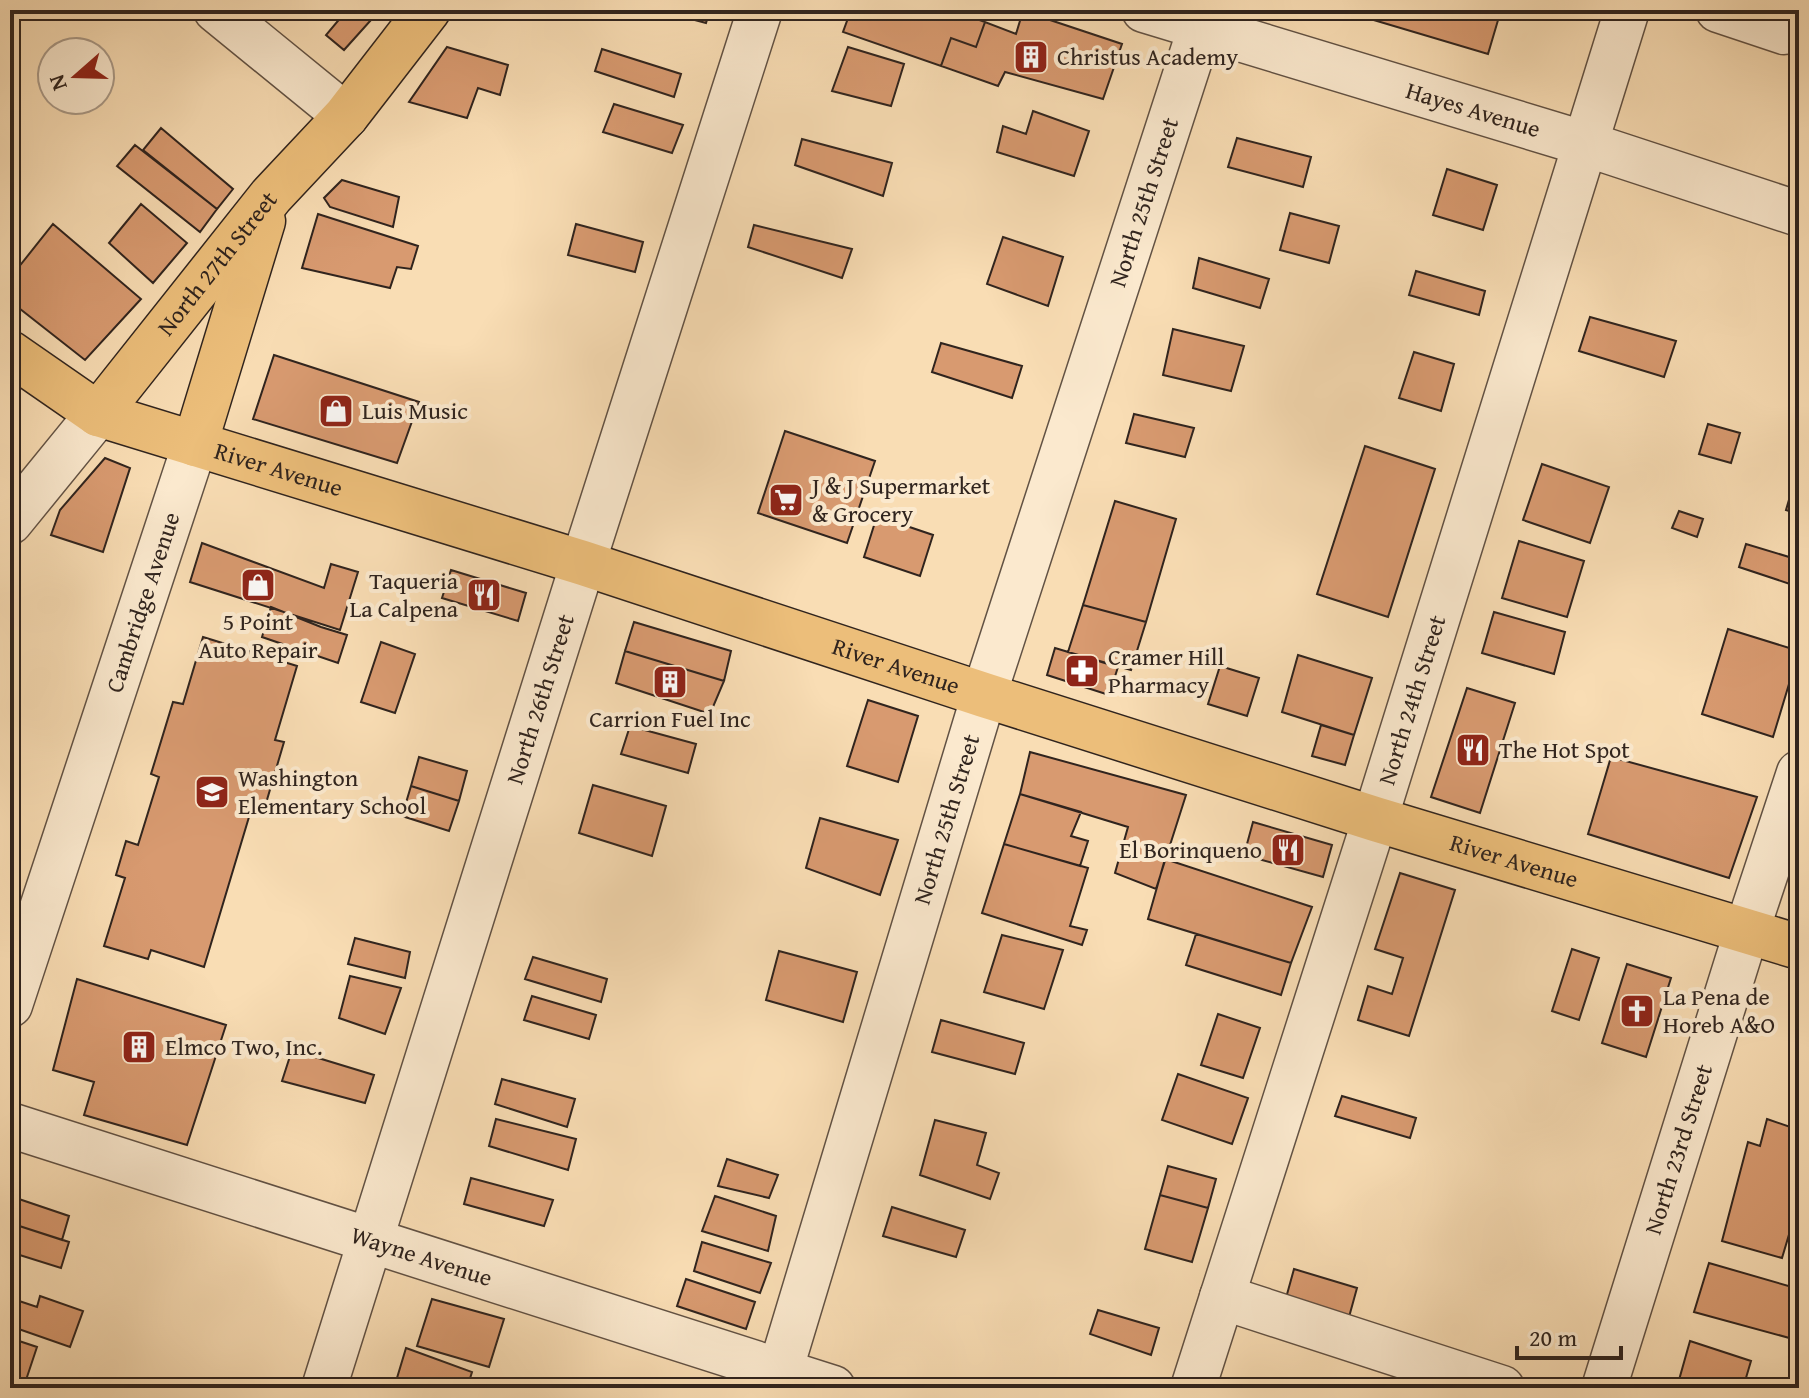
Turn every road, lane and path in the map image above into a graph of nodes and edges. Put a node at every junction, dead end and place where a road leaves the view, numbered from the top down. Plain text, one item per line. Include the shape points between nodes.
1 (216, 10) edge
2 (428, 10) edge
3 (760, 10) edge
4 (1144, 10) edge
5 (1627, 10) edge
6 (1718, 10) edge
7 (1215, 22) edge
8 (1799, 29) edge
9 (346, 116) junction
10 (1586, 144) junction
11 (271, 196) junction
12 (1799, 214) edge
13 (10, 353) edge
14 (98, 414) junction
15 (195, 444) junction
16 (10, 522) edge
17 (583, 563) junction
18 (984, 695) junction
19 (1799, 773) edge
20 (1375, 819) junction
21 (1747, 930) junction
22 (1799, 947) edge
23 (10, 1005) edge
24 (10, 1125) edge
25 (369, 1240) junction
26 (1222, 1297) junction
27 (778, 1380) edge
28 (324, 1388) edge
29 (833, 1388) edge
30 (1193, 1388) edge
31 (1502, 1388) edge
32 (1604, 1388) edge

1 - 9 street
2 - 9 main road, North 27th Street
3 - 17 street, North 26th Street
4 - 7 street, Hayes Avenue
5 - 10 street, North 24th Street
6 - 8 street via 1784,32
7 - 10 street, Hayes Avenue
7 - 18 street, North 25th Street
9 - 11 main road, North 27th Street
10 - 12 street, Hayes Avenue
10 - 20 street, North 24th Street
11 - 14 main road, North 27th Street
11 - 15 main road, Cambridge Avenue
13 - 14 main road, River Avenue
14 - 15 main road, River Avenue
14 - 16 street, North 27th Street
15 - 17 main road, River Avenue
15 - 23 street, Cambridge Avenue
17 - 18 main road, River Avenue
17 - 25 street, North 26th Street
18 - 20 main road, River Avenue
18 - 27 street, North 25th Street
19 - 21 street, North 23rd Street
20 - 21 main road, River Avenue
20 - 26 street, North 24th Street
21 - 22 main road, River Avenue
21 - 32 street, North 23rd Street
24 - 25 street, Wayne Avenue
25 - 27 street, Wayne Avenue
25 - 28 street, North 26th Street
26 - 30 street, North 24th Street
26 - 31 street
27 - 29 street, Wayne Avenue

